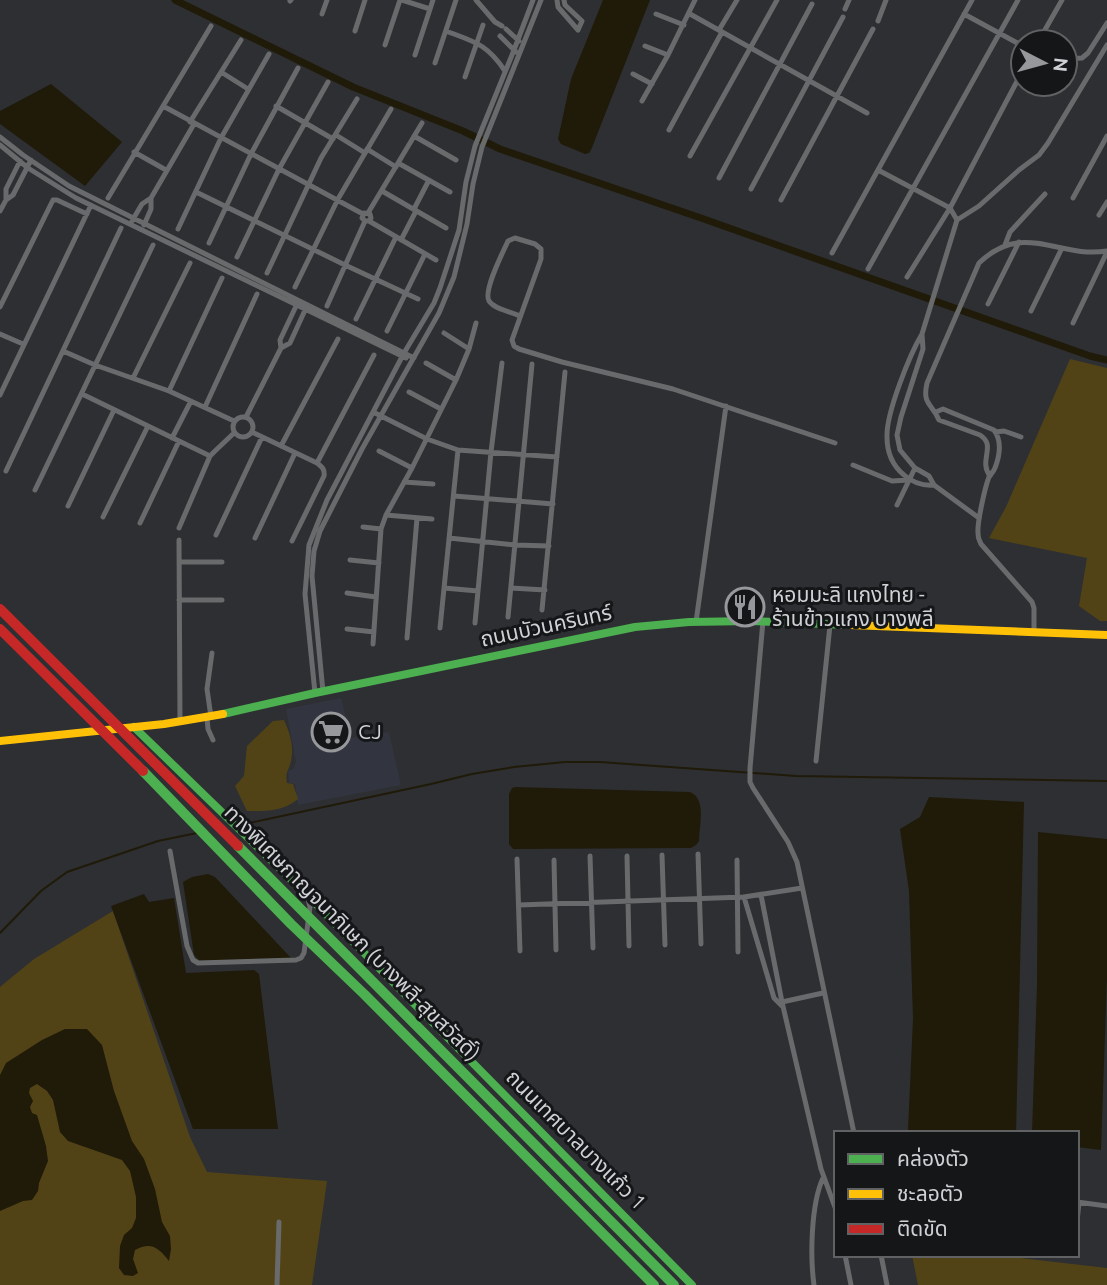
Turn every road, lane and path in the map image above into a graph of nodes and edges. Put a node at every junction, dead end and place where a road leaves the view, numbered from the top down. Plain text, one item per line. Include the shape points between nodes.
1 (327, 0) edge
2 (365, 0) edge
3 (401, 0) edge
4 (433, 0) edge
5 (456, 0) edge
6 (475, 0) edge
7 (533, 0) edge
8 (541, 0) edge
9 (557, 0) edge
10 (564, 0) edge
11 (695, 0) edge
12 (737, 0) edge
13 (776, 0) edge
14 (849, 0) edge
15 (886, 0) edge
16 (972, 0) edge
17 (1018, 0) edge
18 (1062, 0) edge
19 (812, 4) dead end
20 (430, 9) junction
21 (845, 9) dead end
22 (656, 14) dead end
23 (690, 14) junction
24 (964, 14) junction
25 (322, 15) dead end
26 (843, 18) dead end
27 (878, 21) dead end
28 (495, 22) junction
29 (1107, 23) edge
30 (483, 25) dead end
31 (684, 25) junction
32 (211, 26) dead end
33 (1046, 28) edge
34 (873, 29) dead end
35 (355, 31) dead end
36 (446, 31) junction
37 (721, 31) junction
38 (999, 33) junction
39 (1009, 38) edge
40 (240, 40) dead end
41 (477, 43) junction
42 (520, 43) junction
43 (384, 45) dead end
44 (1107, 45) edge
45 (645, 46) dead end
46 (750, 48) junction
47 (517, 52) junction
48 (270, 54) dead end
49 (415, 55) dead end
50 (668, 55) junction
51 (1079, 58) edge
52 (435, 63) dead end
53 (780, 64) junction
54 (298, 68) dead end
55 (505, 71) junction
56 (221, 72) junction
57 (633, 74) dead end
58 (465, 77) dead end
59 (809, 81) junction
60 (328, 82) dead end
61 (652, 84) junction
62 (248, 89) junction
63 (1009, 96) edge
64 (838, 97) junction
65 (357, 99) dead end
66 (642, 101) dead end
67 (163, 106) junction
68 (276, 107) junction
69 (391, 109) dead end
70 (867, 113) dead end
71 (305, 122) junction
72 (192, 123) junction
73 (422, 123) dead end
74 (486, 125) junction
75 (669, 130) dead end
76 (414, 136) junction
77 (1107, 136) edge
78 (0, 137) edge
79 (335, 137) junction
80 (220, 138) junction
81 (0, 145) edge
82 (479, 146) junction
83 (366, 151) junction
84 (135, 152) junction
85 (251, 154) junction
86 (23, 155) junction
87 (690, 156) dead end
88 (456, 159) dead end
89 (31, 160) junction
90 (19, 161) junction
91 (397, 165) junction
92 (28, 168) junction
93 (279, 169) junction
94 (166, 170) junction
95 (878, 170) junction
96 (719, 178) dead end
97 (429, 180) junction
98 (309, 185) junction
99 (912, 188) junction
100 (751, 189) dead end
101 (382, 191) junction
102 (196, 192) junction
103 (450, 192) dead end
104 (1045, 194) dead end
105 (108, 198) dead end
106 (151, 198) junction
107 (1073, 198) dead end
108 (94, 199) junction
109 (338, 199) junction
110 (6, 200) junction
111 (781, 200) dead end
112 (1107, 202) edge
113 (91, 205) junction
114 (226, 207) junction
115 (950, 208) junction
116 (415, 210) junction
117 (0, 211) edge
118 (87, 214) junction
119 (366, 214) junction
120 (1099, 215) dead end
121 (254, 220) junction
122 (957, 220) junction
123 (131, 221) junction
124 (367, 221) junction
125 (143, 227) junction
126 (121, 228) dead end
127 (446, 228) dead end
128 (178, 229) dead end
129 (284, 235) junction
130 (398, 238) junction
131 (1018, 242) junction
132 (209, 243) dead end
133 (153, 245) dead end
134 (1005, 245) junction
135 (1062, 248) junction
136 (313, 249) junction
137 (1107, 251) edge
138 (832, 253) dead end
139 (425, 254) junction
140 (237, 257) dead end
141 (436, 260) dead end
142 (190, 263) dead end
143 (345, 265) junction
144 (868, 269) dead end
145 (267, 273) dead end
146 (446, 274) junction
147 (454, 277) junction
148 (222, 278) dead end
149 (907, 278) dead end
150 (375, 279) junction
151 (295, 288) dead end
152 (406, 293) junction
153 (257, 294) dead end
154 (418, 299) dead end
155 (298, 302) junction
156 (988, 304) dead end
157 (327, 306) dead end
158 (0, 307) edge
159 (307, 307) junction
160 (1031, 311) dead end
161 (520, 316) junction
162 (356, 319) dead end
163 (476, 323) dead end
164 (1073, 323) dead end
165 (387, 331) dead end
166 (0, 334) edge
167 (444, 334) dead end
168 (922, 334) junction
169 (338, 338) dead end
170 (23, 344) junction
171 (281, 348) junction
172 (469, 349) junction
173 (63, 351) junction
174 (374, 355) dead end
175 (403, 355) junction
176 (413, 360) junction
177 (502, 362) dead end
178 (426, 363) dead end
179 (532, 364) dead end
180 (95, 365) junction
181 (565, 372) dead end
182 (133, 379) junction
183 (456, 380) junction
184 (169, 391) junction
185 (409, 392) dead end
186 (82, 394) junction
187 (0, 395) edge
188 (191, 401) junction
189 (726, 406) junction
190 (205, 407) junction
191 (441, 409) junction
192 (114, 410) junction
193 (373, 412) junction
194 (936, 412) junction
195 (890, 414) junction
196 (381, 416) junction
197 (246, 417) junction
198 (901, 417) junction
199 (234, 421) junction
200 (148, 426) junction
201 (252, 432) junction
202 (995, 432) junction
203 (234, 433) junction
204 (262, 437) junction
205 (1021, 437) dead end
206 (172, 438) junction
207 (427, 439) junction
208 (179, 441) junction
209 (835, 443) dead end
210 (281, 446) junction
211 (458, 450) junction
212 (379, 451) dead end
213 (987, 451) junction
214 (491, 452) junction
215 (295, 453) junction
216 (999, 453) junction
217 (524, 454) junction
218 (210, 456) junction
219 (557, 457) junction
220 (317, 463) junction
221 (853, 465) dead end
222 (412, 468) junction
223 (915, 468) junction
224 (6, 471) dead end
225 (990, 476) junction
226 (909, 480) junction
227 (404, 482) junction
228 (433, 484) dead end
229 (934, 485) junction
230 (35, 490) dead end
231 (454, 496) junction
232 (487, 499) junction
233 (519, 502) junction
234 (553, 504) junction
235 (897, 505) dead end
236 (68, 506) dead end
237 (386, 515) junction
238 (103, 517) dead end
239 (417, 518) junction
240 (979, 518) junction
241 (432, 519) dead end
242 (140, 523) dead end
243 (362, 527) dead end
244 (179, 528) dead end
245 (381, 529) junction
246 (216, 535) dead end
247 (255, 538) dead end
248 (449, 538) junction
249 (179, 540) dead end
250 (292, 541) dead end
251 (483, 542) junction
252 (515, 545) junction
253 (549, 546) junction
254 (350, 559) dead end
255 (179, 562) junction
256 (222, 562) dead end
257 (379, 563) junction
258 (444, 588) junction
259 (511, 588) junction
260 (545, 590) junction
261 (478, 591) junction
262 (346, 593) dead end
263 (376, 597) junction
264 (179, 600) junction
265 (222, 600) dead end
266 (0, 609) edge
267 (542, 610) dead end
268 (509, 617) dead end
269 (763, 621) junction
270 (696, 622) junction
271 (475, 623) dead end
272 (830, 625) junction
273 (440, 628) dead end
274 (0, 629) edge
275 (346, 629) dead end
276 (374, 632) junction
277 (1034, 633) junction
278 (1107, 635) edge
279 (407, 638) dead end
280 (373, 644) dead end
281 (212, 653) dead end
282 (319, 692) junction
283 (209, 717) junction
284 (180, 722) junction
285 (134, 727) junction
286 (213, 740) dead end
287 (0, 741) edge
288 (816, 761) dead end
289 (170, 851) dead end
290 (698, 854) dead end
291 (662, 855) dead end
292 (590, 856) dead end
293 (627, 856) dead end
294 (517, 859) dead end
295 (737, 859) dead end
296 (554, 860) dead end
297 (802, 888) junction
298 (305, 893) junction
299 (761, 895) junction
300 (741, 897) junction
301 (700, 899) junction
302 (663, 900) junction
303 (627, 901) junction
304 (591, 903) junction
305 (556, 904) junction
306 (519, 905) junction
307 (701, 944) dead end
308 (665, 945) dead end
309 (629, 946) dead end
310 (593, 948) dead end
311 (556, 950) dead end
312 (520, 951) dead end
313 (738, 952) dead end
314 (823, 993) junction
315 (783, 1005) junction
316 (854, 1131) edge
317 (823, 1177) junction
318 (833, 1191) edge
319 (1079, 1202) edge
320 (1107, 1206) edge
321 (279, 1222) dead end
322 (845, 1257) edge
323 (881, 1257) edge
324 (277, 1285) edge
325 (654, 1285) edge
326 (674, 1285) edge
327 (692, 1285) edge
328 (814, 1285) edge
329 (851, 1285) edge
330 (887, 1285) edge

1 - 25 street
2 - 35 street
3 - 20 street
3 - 43 street
4 - 20 street
5 - 36 street
6 - 28 street
7 - 42 street
8 - 42 street
9 - 10 street via 578,30 582,21
11 - 23 street
12 - 37 street
13 - 46 street
14 - 21 street
15 - 27 street
16 - 24 street
17 - 38 street
18 - 33 street
19 - 53 street
20 - 49 street
22 - 31 street
23 - 31 street
23 - 37 street
24 - 38 street
24 - 95 street
26 - 59 street
28 - 42 street
28 - 47 street via 498,34
29 - 51 street via 1088,53
30 - 41 street
31 - 50 street
32 - 67 street
34 - 64 street
36 - 41 street
36 - 52 street
37 - 46 street
37 - 75 street
38 - 39 street
38 - 99 street
40 - 56 street
41 - 55 street
41 - 58 street
42 - 47 street
44 - 122 street via 1039,155
45 - 50 street
46 - 53 street
46 - 87 street
47 - 55 street
47 - 74 street
48 - 62 street
50 - 61 street
53 - 59 street
53 - 96 street
54 - 68 street
55 - 74 street
56 - 62 street
56 - 72 street
57 - 61 street
59 - 64 street
59 - 100 street
60 - 71 street
61 - 66 street
62 - 80 street
63 - 115 street
64 - 70 street
64 - 111 street
65 - 79 street
67 - 72 street
67 - 84 street
68 - 71 street
68 - 85 street
69 - 83 street
71 - 79 street
71 - 93 street
72 - 80 street
72 - 94 street
73 - 76 street
74 - 82 street
76 - 88 street
76 - 91 street
77 - 107 street
78 - 86 street
79 - 83 street
79 - 98 street
80 - 85 street
80 - 102 street
81 - 90 street
82 - 146 street via 466,182
82 - 147 street
83 - 91 street
83 - 109 street
84 - 94 street
84 - 105 street
85 - 93 street
85 - 114 street
86 - 89 street
86 - 90 street
89 - 92 street
89 - 108 street
90 - 92 street
90 - 110 street
91 - 97 street
91 - 101 street
92 - 110 street
92 - 113 street
93 - 98 street
93 - 121 street
94 - 106 street
95 - 99 street
95 - 138 street
97 - 103 street
97 - 116 street
98 - 109 street
98 - 129 street
99 - 115 street
99 - 144 street
101 - 116 street
101 - 119 street
102 - 114 street
102 - 128 street
104 - 134 street via 1010,232
106 - 123 street
106 - 125 street via 152,209
108 - 113 street
108 - 123 street
109 - 119 street
109 - 136 street
110 - 117 street
112 - 120 street
113 - 118 street
113 - 123 street
114 - 121 street
114 - 132 street
115 - 122 street
115 - 149 street
116 - 127 street
116 - 130 street
118 - 158 street via 53,200
118 - 170 street
119 - 124 street via 371,218
121 - 129 street
121 - 140 street
122 - 168 street
123 - 125 street
124 - 130 street
124 - 143 street
125 - 155 street
126 - 173 street
129 - 136 street
129 - 145 street
130 - 139 street
130 - 150 street
131 - 134 street
131 - 135 street
131 - 156 street
133 - 180 street
134 - 194 street via 979,263 927,383 926,400
135 - 137 street
135 - 160 street
136 - 143 street
136 - 151 street
137 - 164 street
139 - 141 street
139 - 152 street
142 - 182 street
143 - 150 street
143 - 157 street
146 - 147 street
146 - 175 street
147 - 176 street
148 - 184 street
150 - 152 street
150 - 162 street
152 - 154 street
152 - 165 street
153 - 190 street
155 - 159 street
155 - 171 street
159 - 171 street via 289,343
159 - 175 street
161 - 161 street via 541,249 515,238 508,241 487,298
161 - 189 street via 512,340 519,349
163 - 172 street
166 - 170 street
167 - 172 street
168 - 195 street
168 - 198 street via 923,349
169 - 210 street
170 - 187 street
171 - 197 street
172 - 183 street
173 - 180 street
173 - 224 street
174 - 220 street
175 - 176 street
175 - 193 street
176 - 196 street
177 - 214 street
178 - 183 street
179 - 217 street
180 - 182 street
180 - 186 street
181 - 219 street
182 - 184 street
183 - 191 street
184 - 188 street
185 - 191 street
186 - 192 street
186 - 230 street
188 - 190 street
188 - 206 street
189 - 209 street
189 - 270 street
190 - 199 street
191 - 207 street
192 - 200 street
192 - 236 street
193 - 196 street
193 - 282 street via 327,499 309,545 305,594
194 - 202 street via 943,409
194 - 213 street via 939,420 986,439
195 - 198 street
195 - 226 street via 890,454
196 - 207 street
196 - 282 street via 320,531 314,551
197 - 199 street
197 - 201 street via 253,423
198 - 223 street via 900,450
199 - 203 street
200 - 206 street
200 - 238 street
201 - 203 street via 245,437
201 - 204 street
202 - 205 street
202 - 216 street
203 - 218 street
204 - 210 street
204 - 246 street
206 - 208 street
207 - 211 street
207 - 222 street
208 - 218 street
208 - 242 street
210 - 215 street
211 - 214 street
211 - 231 street
212 - 222 street
213 - 216 street
213 - 225 street via 985,467
214 - 217 street
214 - 232 street
215 - 220 street
215 - 247 street
216 - 225 street
217 - 219 street
217 - 233 street
218 - 244 street
219 - 234 street
220 - 250 street via 324,476
221 - 226 street via 892,481
222 - 227 street
223 - 226 street
223 - 229 street
225 - 240 street
226 - 229 street
226 - 235 street
227 - 228 street
227 - 237 street
229 - 240 street
231 - 232 street
231 - 248 street
232 - 233 street
232 - 251 street
233 - 234 street
233 - 252 street
234 - 253 street
237 - 239 street
237 - 245 street
239 - 241 street
239 - 279 street
240 - 277 street via 981,544 1032,602
243 - 245 street
245 - 257 street
248 - 251 street
248 - 258 street
249 - 255 street
251 - 252 street
251 - 261 street
252 - 253 street
252 - 259 street
253 - 260 street
254 - 257 street
255 - 256 street
255 - 264 street
257 - 263 street
258 - 261 street
258 - 273 street
259 - 260 street
259 - 268 street
260 - 267 street
261 - 271 street
262 - 263 street
263 - 276 street
264 - 265 street
264 - 284 street
266 - 326 main road, ทางพิเศษกาญจนาภิเษก (บางพลี-สุขสวัสดิ์), bridge
269 - 270 main road, ถนนบัวนครินทร์
269 - 272 main road, ถนนบัวนครินทร์
269 - 297 street via 750,782 793,852
270 - 282 main road, ถนนบัวนครินทร์ via 590,635
272 - 277 main road, ถนนบัวนครินทร์
272 - 288 street
274 - 325 main road, ทางพิเศษกาญจนาภิเษก (บางพลี-สุขสวัสดิ์), bridge
275 - 276 street
276 - 280 street
277 - 278 main road, ถนนบัวนครินทร์
281 - 283 street
282 - 283 main road, ถนนบัวนครินทร์
283 - 284 main road, ถนนบัวนครินทร์
283 - 286 street
284 - 285 main road, ถนนบัวนครินทร์
285 - 287 main road, ถนนบัวนครินทร์
285 - 298 main road, ถนนเทศบาลบางแก้ว 1
289 - 298 street via 187,946 198,963 301,958 310,907
290 - 301 street
291 - 302 street
292 - 304 street
293 - 303 street
294 - 306 street
295 - 300 street
296 - 305 street
297 - 299 street
297 - 314 street
298 - 327 main road, ถนนเทศบาลบางแก้ว 1
299 - 300 street
299 - 315 street
300 - 301 street
300 - 313 street
300 - 315 street via 774,998
301 - 302 street
301 - 307 street
302 - 303 street
302 - 308 street
303 - 304 street
303 - 309 street
304 - 305 street
304 - 310 street
305 - 306 street
305 - 311 street
306 - 312 street
314 - 315 street
314 - 316 street
315 - 317 street
317 - 318 street
317 - 328 street via 814,1213
319 - 320 street
321 - 324 street
322 - 329 street
323 - 330 street

